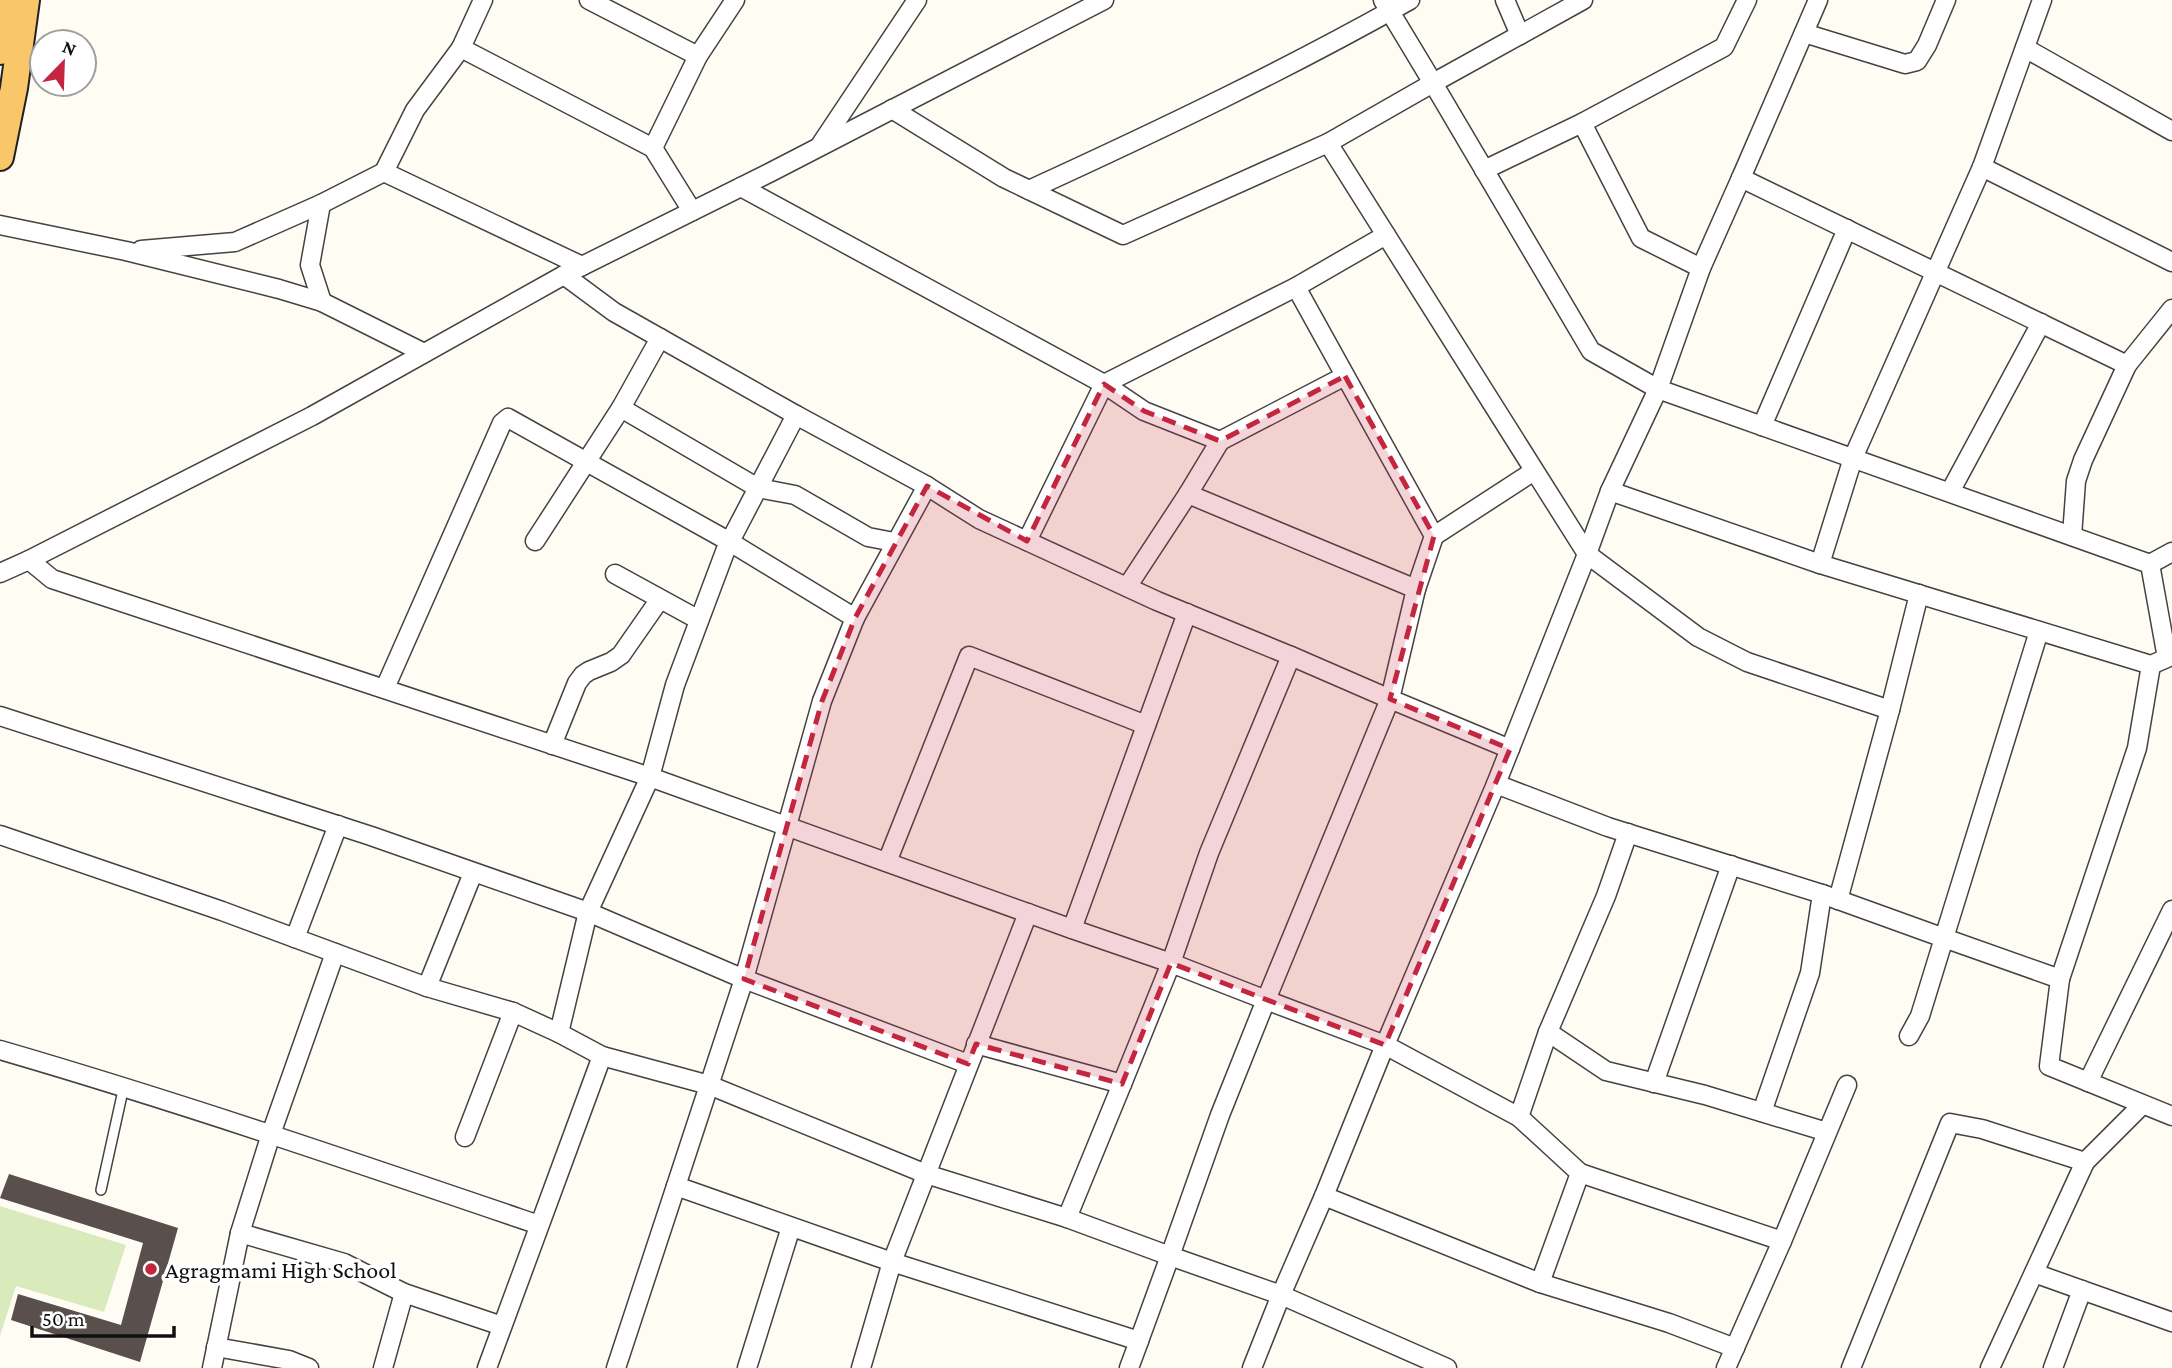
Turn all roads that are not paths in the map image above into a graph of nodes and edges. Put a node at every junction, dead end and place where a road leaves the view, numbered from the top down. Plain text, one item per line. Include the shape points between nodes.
1 (9, 0) edge
2 (26, 0) edge
3 (483, 0) edge
4 (589, 0) edge
5 (735, 0) edge
6 (917, 0) edge
7 (1104, 0) edge
8 (1410, 0) edge
9 (1505, 0) edge
10 (1583, 0) edge
11 (1747, 0) edge
12 (1818, 0) edge
13 (1946, 0) edge
14 (2042, 0) edge
15 (1386, 6) edge
16 (1804, 33) junction
17 (1520, 35) junction
18 (461, 48) junction
19 (2025, 48) junction
20 (0, 51) edge
21 (698, 56) junction
22 (1433, 83) junction
23 (892, 109) junction
24 (1583, 123) junction
25 (2172, 131) edge
26 (1328, 143) junction
27 (819, 147) junction
28 (653, 148) junction
29 (0, 157) edge
30 (1982, 167) junction
31 (1484, 170) junction
32 (384, 172) junction
33 (1741, 178) junction
34 (740, 187) junction
35 (1029, 190) junction
36 (321, 205) junction
37 (692, 211) junction
38 (0, 225) edge
39 (1847, 229) junction
40 (1386, 235) junction
41 (126, 251) junction
42 (2172, 262) edge
43 (582, 265) junction
44 (1701, 268) junction
45 (1936, 272) junction
46 (564, 275) junction
47 (1296, 287) junction
48 (321, 302) junction
49 (2172, 309) edge
50 (2041, 323) junction
51 (660, 338) junction
52 (424, 353) junction
53 (2127, 365) junction
54 (1345, 376) junction
55 (1104, 384) junction
56 (1658, 389) junction
57 (621, 408) junction
58 (796, 415) junction
59 (1762, 426) junction
60 (1220, 441) junction
61 (1853, 458) junction
62 (587, 463) junction
63 (1534, 471) junction
64 (927, 486) junction
65 (758, 488) junction
66 (1610, 491) junction
67 (1950, 492) junction
68 (1188, 494) junction
69 (1434, 536) junction
70 (2072, 536) junction
71 (534, 541) dead end
72 (1027, 541) junction
73 (730, 542) junction
74 (894, 542) junction
75 (2172, 552) edge
76 (1587, 554) junction
77 (29, 560) junction
78 (1820, 564) junction
79 (2150, 564) junction
80 (0, 573) edge
81 (615, 574) dead end
82 (1127, 587) junction
83 (1416, 589) junction
84 (1919, 594) junction
85 (660, 599) junction
86 (1187, 613) junction
87 (855, 618) junction
88 (699, 620) junction
89 (2039, 631) junction
90 (1291, 656) junction
91 (2163, 661) edge
92 (385, 688) junction
93 (1390, 699) junction
94 (1890, 710) junction
95 (0, 716) edge
96 (1146, 725) junction
97 (552, 745) junction
98 (1510, 749) junction
99 (650, 777) junction
100 (1496, 784) junction
101 (338, 825) junction
102 (787, 826) junction
103 (1628, 833) junction
104 (0, 835) edge
105 (887, 862) junction
106 (1731, 865) junction
107 (473, 873) junction
108 (1830, 897) junction
109 (2172, 910) edge
110 (588, 912) junction
111 (1028, 913) junction
112 (1072, 929) junction
113 (295, 938) junction
114 (1944, 938) junction
115 (335, 953) junction
116 (1171, 963) junction
117 (744, 979) junction
118 (2060, 979) junction
119 (427, 988) junction
120 (1266, 1000) junction
121 (513, 1012) junction
122 (1548, 1032) junction
123 (559, 1033) junction
124 (1909, 1036) dead end
125 (976, 1044) junction
126 (1385, 1045) junction
127 (0, 1050) edge
128 (601, 1056) junction
129 (968, 1064) junction
130 (2088, 1082) junction
131 (1654, 1083) junction
132 (1122, 1084) junction
133 (709, 1085) junction
134 (1847, 1085) dead end
135 (124, 1086) junction
136 (2142, 1105) junction
137 (1762, 1112) junction
138 (2172, 1116) edge
139 (1519, 1117) junction
140 (1827, 1132) junction
141 (271, 1133) junction
142 (465, 1137) dead end
143 (2085, 1162) junction
144 (1580, 1173) junction
145 (926, 1174) junction
146 (676, 1186) junction
147 (101, 1190) dead end
148 (1324, 1196) junction
149 (1067, 1218) junction
150 (539, 1225) junction
151 (791, 1227) junction
152 (240, 1233) junction
153 (1782, 1241) junction
154 (1170, 1256) junction
155 (892, 1262) junction
156 (2034, 1273) junction
157 (1540, 1283) junction
158 (2082, 1290) junction
159 (404, 1293) junction
160 (1281, 1295) junction
161 (2172, 1322) edge
162 (502, 1326) junction
163 (1139, 1341) junction
164 (216, 1347) junction
165 (1735, 1348) junction
166 (864, 1367) edge
167 (212, 1368) edge
168 (309, 1368) edge
169 (383, 1368) edge
170 (486, 1368) edge
171 (617, 1368) edge
172 (747, 1368) edge
173 (1129, 1368) edge
174 (1252, 1368) edge
175 (1447, 1368) edge
176 (1726, 1368) edge
177 (1852, 1368) edge
178 (1990, 1368) edge
179 (2053, 1368) edge

1 - 20 main road
2 - 29 main road
3 - 18 street
4 - 21 street
5 - 21 street
6 - 27 street
7 - 23 street
8 - 15 street
9 - 17 street
10 - 17 street
11 - 24 street via 1724,47
12 - 16 street
13 - 16 street via 1927,46 1917,61 1905,64
14 - 19 street
15 - 22 street
15 - 35 street via 1321,49
16 - 33 street
17 - 22 street
18 - 28 street
18 - 32 street via 415,110
19 - 25 street
19 - 30 street
21 - 28 street
22 - 26 street
22 - 31 street
23 - 27 street
23 - 35 street
24 - 31 street
24 - 44 street via 1641,239
26 - 35 street via 1124,235
26 - 40 street
27 - 34 street
28 - 37 street
30 - 42 street
30 - 45 street
31 - 56 street via 1591,351
32 - 36 street
32 - 43 street
33 - 39 street
33 - 44 street
34 - 37 street
34 - 55 street
36 - 41 street via 235,242
36 - 48 street via 310,265
37 - 43 street
38 - 41 street
39 - 45 street
39 - 59 street
40 - 47 street
40 - 63 street
41 - 48 street
43 - 46 street
44 - 56 street
45 - 50 street
45 - 61 street
46 - 51 street via 614,312
46 - 52 street
47 - 54 street
47 - 55 street
48 - 52 street
49 - 53 street
50 - 53 street
50 - 67 street
51 - 57 street
51 - 58 street
52 - 77 street via 312,416
53 - 70 street via 2076,481
54 - 60 street
54 - 69 street
55 - 60 street via 1144,411
55 - 72 street
56 - 59 street
56 - 66 street
57 - 62 street
57 - 65 street
58 - 64 street
58 - 65 street
59 - 61 street
60 - 68 street
61 - 67 street
61 - 78 street
62 - 71 street
62 - 73 street
62 - 92 street via 514,420 502,422
63 - 69 street
63 - 76 street
64 - 72 street via 979,519
64 - 74 street
65 - 73 street
65 - 74 street via 795,495 869,537
66 - 76 street
66 - 78 street
67 - 70 street
68 - 82 street
68 - 83 street
69 - 83 street
70 - 79 street
72 - 82 street
73 - 87 street
73 - 88 street
74 - 87 street
75 - 79 street
76 - 94 street via 1698,636 1747,662
76 - 98 street
77 - 80 street
77 - 92 street via 52,579
78 - 84 street
79 - 91 street
81 - 85 street
82 - 86 street
83 - 93 street
84 - 89 street
84 - 94 street
85 - 88 street
85 - 97 street via 621,655 583,675 577,683
86 - 90 street
86 - 96 street
87 - 102 street via 822,701
88 - 99 street via 674,685
89 - 91 street
89 - 114 street
90 - 93 street
90 - 116 street via 1209,853
91 - 118 street
92 - 97 street
93 - 98 street
93 - 120 street
94 - 108 street
95 - 101 street
96 - 105 street via 969,656
96 - 112 street
97 - 99 street
98 - 100 street
99 - 102 street
99 - 110 street
100 - 103 street
100 - 126 street
101 - 107 street
101 - 113 street
102 - 105 street
102 - 117 street
103 - 106 street
103 - 122 street
104 - 113 street
105 - 111 street
106 - 108 street
106 - 131 street
107 - 110 street
107 - 119 street
108 - 114 street
108 - 137 street via 1810,973
109 - 130 street
110 - 117 street
110 - 123 street
111 - 112 street
111 - 125 street
112 - 116 street
113 - 115 street
114 - 118 street
114 - 124 street via 1920,1016
115 - 119 street
115 - 141 street
116 - 120 street
116 - 132 street
117 - 129 street
117 - 133 street
118 - 130 street via 2049,1066
119 - 121 street
120 - 126 street
120 - 154 street
121 - 123 street
121 - 142 street
122 - 131 street via 1606,1071
122 - 139 street
123 - 128 street
125 - 129 street
125 - 132 street
126 - 139 street
126 - 148 street
127 - 135 street
128 - 133 street
128 - 150 street
129 - 145 street
130 - 136 street
131 - 137 street
132 - 149 street
133 - 145 street
133 - 146 street
134 - 140 street
135 - 141 street
135 - 147 lane
136 - 138 street
136 - 143 street
137 - 140 street
139 - 144 street
140 - 153 street
141 - 150 street
141 - 152 street
143 - 156 street
143 - 177 street via 1950,1123
144 - 153 street
144 - 157 street
145 - 149 street
145 - 155 street
146 - 151 street
146 - 171 street
148 - 157 street
148 - 160 street
149 - 154 street
150 - 162 street
151 - 155 street
151 - 172 street
152 - 159 street via 344,1263
152 - 164 street
153 - 165 street
154 - 160 street
154 - 163 street
155 - 163 street
155 - 166 street
156 - 158 street
156 - 178 street
157 - 165 street
158 - 161 street
158 - 179 street
159 - 162 street
159 - 169 street
160 - 174 street
160 - 175 street
162 - 170 street
163 - 173 street
164 - 167 street
164 - 168 street
165 - 176 street

